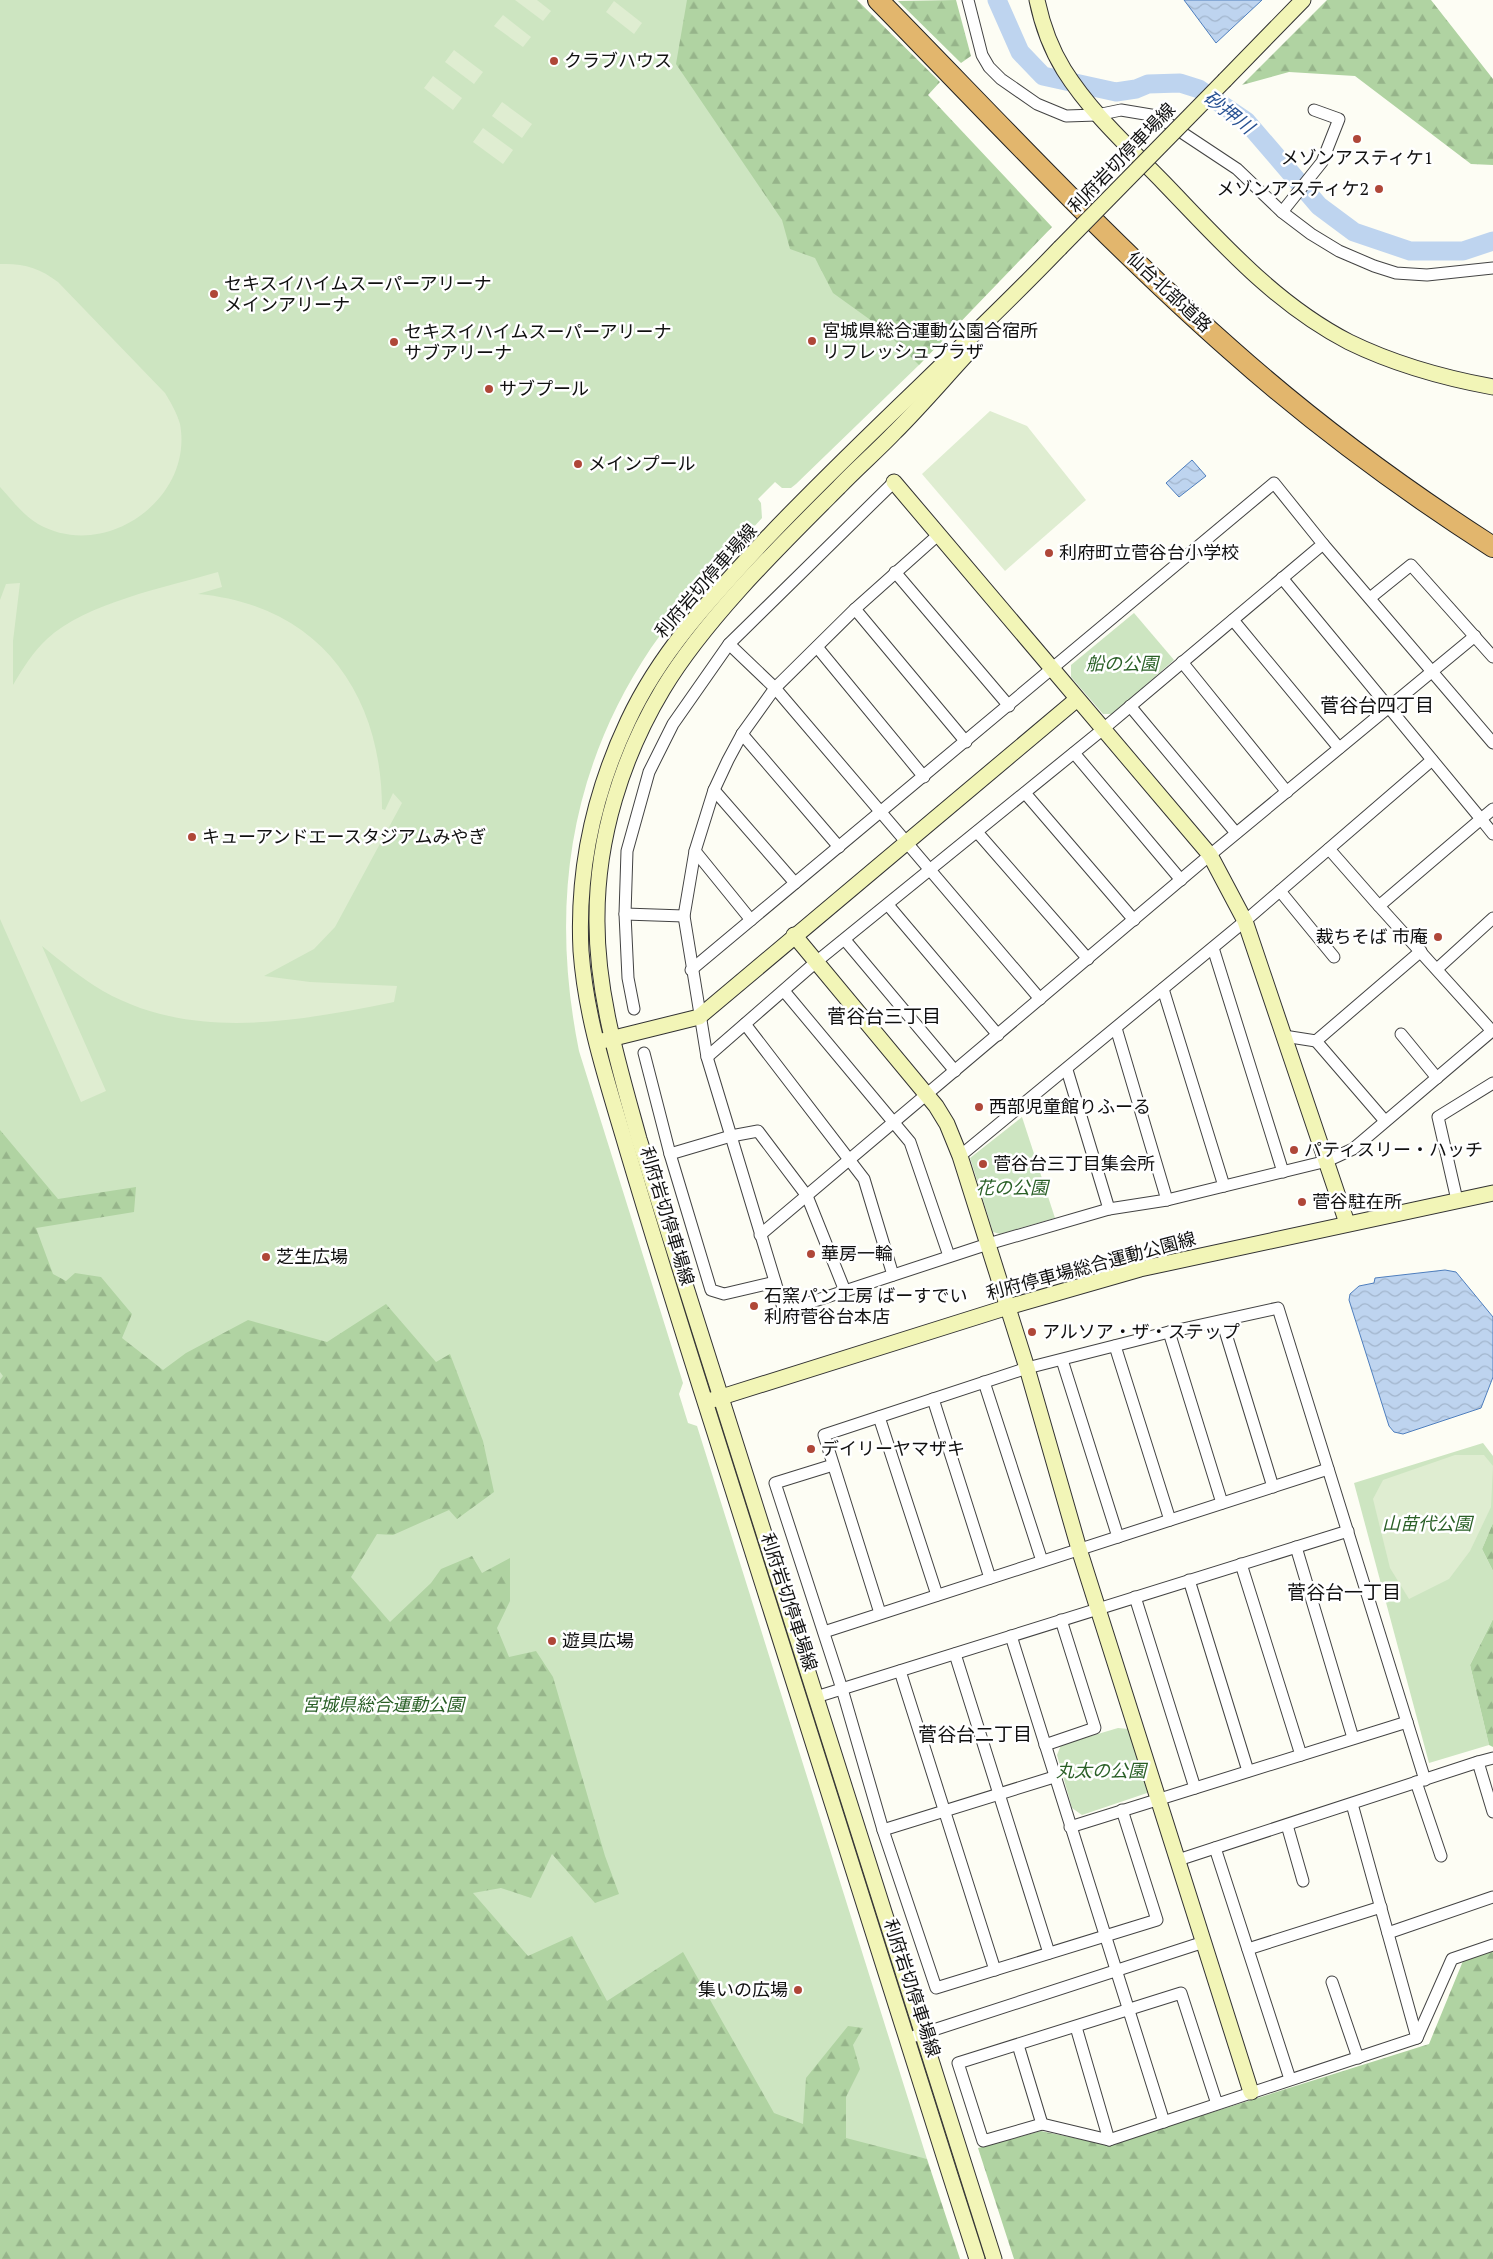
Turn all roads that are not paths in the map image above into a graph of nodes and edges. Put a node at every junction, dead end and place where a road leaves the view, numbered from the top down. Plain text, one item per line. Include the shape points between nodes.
1 (878, 0) edge
2 (968, 0) edge
3 (1037, 0) edge
4 (1304, 0) edge
5 (1093, 110) junction
6 (1314, 110) dead end
7 (1282, 212) junction
8 (1493, 268) edge
9 (1010, 300) junction
10 (1493, 387) edge
11 (894, 482) joint
12 (938, 535) junction
13 (1324, 544) junction
14 (1493, 547) edge
15 (895, 572) junction
16 (1282, 578) junction
17 (1370, 598) junction
18 (855, 608) junction
19 (1233, 620) junction
20 (1475, 636) junction
21 (729, 644) junction
22 (817, 647) junction
23 (1493, 657) edge
24 (1182, 662) junction
25 (1052, 671) junction
26 (1433, 671) junction
27 (775, 688) junction
28 (1076, 700) junction
29 (1009, 706) junction
30 (1130, 706) junction
31 (1389, 707) junction
32 (1102, 730) junction
33 (742, 734) junction
34 (966, 742) junction
35 (1493, 743) edge
36 (1340, 748) junction
37 (1074, 753) junction
38 (1432, 760) junction
39 (924, 777) junction
40 (714, 790) junction
41 (1025, 792) junction
42 (1287, 792) junction
43 (1493, 808) edge
44 (882, 812) junction
45 (1481, 819) junction
46 (978, 832) junction
47 (1236, 834) junction
48 (1493, 834) edge
49 (907, 841) junction
50 (839, 847) junction
51 (1329, 849) junction
52 (695, 852) junction
53 (1210, 855) junction
54 (931, 870) junction
55 (1181, 880) junction
56 (795, 884) junction
57 (1280, 891) junction
58 (888, 905) junction
59 (1379, 906) junction
60 (625, 914) junction
61 (684, 916) junction
62 (1493, 918) edge
63 (751, 920) junction
64 (1134, 920) junction
65 (1245, 921) junction
66 (794, 935) junction
67 (845, 940) junction
68 (1213, 948) junction
69 (1421, 951) junction
70 (1334, 957) dead end
71 (1088, 959) junction
72 (816, 962) junction
73 (1437, 969) junction
74 (691, 970) junction
75 (1163, 989) junction
76 (784, 991) junction
77 (1040, 999) junction
78 (634, 1009) dead end
79 (699, 1017) junction
80 (745, 1024) junction
81 (1116, 1028) junction
82 (1401, 1034) dead end
83 (998, 1035) junction
84 (1284, 1036) junction
85 (611, 1039) junction
86 (1316, 1041) junction
87 (596, 1043) junction
88 (644, 1052) dead end
89 (706, 1057) junction
90 (1067, 1070) junction
91 (955, 1072) junction
92 (1437, 1078) junction
93 (1493, 1083) edge
94 (928, 1095) junction
95 (1385, 1121) junction
96 (896, 1122) junction
97 (731, 1136) junction
98 (670, 1154) junction
99 (960, 1156) junction
100 (851, 1160) junction
101 (1327, 1161) junction
102 (1282, 1172) junction
103 (1224, 1186) junction
104 (1493, 1193) edge
105 (807, 1196) junction
106 (1167, 1200) junction
107 (1457, 1200) junction
108 (1109, 1209) junction
109 (1346, 1223) junction
110 (760, 1235) junction
111 (988, 1244) junction
112 (949, 1256) junction
113 (893, 1275) junction
114 (775, 1282) junction
115 (845, 1291) junction
116 (1008, 1307) junction
117 (1222, 1321) junction
118 (1169, 1332) junction
119 (1115, 1346) junction
120 (1062, 1360) junction
121 (1027, 1368) junction
122 (984, 1382) junction
123 (720, 1398) junction
124 (932, 1399) junction
125 (705, 1402) junction
126 (879, 1417) junction
127 (833, 1465) junction
128 (1328, 1469) junction
129 (1273, 1487) junction
130 (1222, 1503) junction
131 (1170, 1520) junction
132 (1348, 1531) junction
133 (1118, 1536) junction
134 (1296, 1547) junction
135 (1079, 1549) junction
136 (1042, 1561) junction
137 (1240, 1564) junction
138 (990, 1578) junction
139 (1189, 1580) junction
140 (937, 1595) junction
141 (1135, 1597) junction
142 (1098, 1608) junction
143 (880, 1613) junction
144 (1061, 1620) junction
145 (824, 1632) junction
146 (1011, 1636) junction
147 (955, 1654) junction
148 (900, 1671) junction
149 (842, 1689) junction
150 (816, 1697) junction
151 (1407, 1722) junction
152 (1353, 1738) junction
153 (1044, 1745) junction
154 (1301, 1755) junction
155 (1493, 1758) edge
156 (1478, 1762) junction
157 (1248, 1771) junction
158 (1054, 1777) junction
159 (1420, 1781) junction
160 (1195, 1788) junction
161 (999, 1794) junction
162 (1158, 1799) junction
163 (1352, 1804) junction
164 (1122, 1810) junction
165 (945, 1811) junction
166 (1493, 1812) edge
167 (1287, 1825) junction
168 (1070, 1827) junction
169 (883, 1830) junction
170 (1215, 1848) junction
171 (1441, 1856) dead end
172 (1178, 1860) junction
173 (1302, 1881) dead end
174 (1493, 1897) edge
175 (1381, 1907) junction
176 (1388, 1933) junction
177 (1104, 1937) junction
178 (1204, 1942) junction
179 (1493, 1945) edge
180 (1248, 1949) junction
181 (1049, 1953) junction
182 (995, 1970) junction
183 (1115, 1972) junction
184 (1332, 1982) dead end
185 (1127, 2010) junction
186 (1076, 2026) junction
187 (915, 2036) junction
188 (1417, 2038) junction
189 (1018, 2045) junction
190 (1358, 2058) junction
191 (1290, 2079) junction
192 (1251, 2092) junction
193 (1217, 2104) junction
194 (1164, 2122) junction
195 (1042, 2124) junction
196 (1109, 2140) junction
197 (977, 2259) edge
198 (994, 2259) edge

1 - 14 highway, 仙台北部道路 via 1034,160 1230,350 1371,464
2 - 5 street via 982,55 1001,79 1037,104 1066,116
3 - 5 main road via 1048,40 1064,70
4 - 9 main road, 利府岩切停車場線, bridge
5 - 7 street via 1121,110 1157,116 1237,170
5 - 10 main road via 1262,283 1300,312 1349,342 1398,363 1457,381
6 - 7 street via 1339,119 1327,152
7 - 8 street via 1339,251 1396,273 1427,275
9 - 85 main road, 利府岩切停車場線 via 986,332 895,433 733,598 674,673 648,716 624,773 600,863 597,918 602,986
9 - 87 main road, 利府岩切停車場線 via 844,458 714,594 682,633 630,716 611,759 593,816 580,907 584,981
11 - 12 main road
11 - 21 street
12 - 15 street
12 - 25 main road
13 - 16 street
13 - 17 street
13 - 25 street via 1274,484
15 - 18 street
15 - 29 street
16 - 19 street
16 - 31 street
17 - 20 street via 1411,565
17 - 26 street
18 - 22 street
18 - 34 street
19 - 24 street
19 - 36 street
20 - 23 street
20 - 26 street
21 - 27 street
21 - 60 street via 673,724 649,772 627,851
22 - 27 street
22 - 39 street
24 - 30 street
24 - 42 street
25 - 28 main road
25 - 29 street
26 - 31 street
26 - 35 street
27 - 33 street
27 - 44 street
28 - 32 main road
28 - 49 main road
29 - 34 street
30 - 32 street
30 - 47 street
31 - 36 street
31 - 38 street
32 - 37 street
32 - 53 main road
33 - 40 street
33 - 50 street
34 - 39 street
36 - 42 street
37 - 41 street
37 - 55 street
38 - 45 street
38 - 51 street
39 - 44 street
40 - 52 street
40 - 56 street
41 - 46 street
41 - 64 street
42 - 47 street
43 - 45 street
44 - 49 street
44 - 50 street
45 - 48 street
45 - 59 street
46 - 54 street
46 - 71 street
47 - 53 street
49 - 54 street
49 - 66 main road
50 - 56 street
51 - 57 street
51 - 59 street
52 - 61 street
52 - 63 street
53 - 55 street
53 - 65 main road
54 - 58 street
54 - 77 street
55 - 64 street
56 - 63 street
57 - 65 street
57 - 70 street
58 - 67 street
58 - 83 street
59 - 69 street
60 - 61 street
60 - 78 street via 628,978
61 - 74 street
62 - 73 street
63 - 74 street
64 - 71 street
65 - 68 street
65 - 84 main road
66 - 72 main road
66 - 79 main road
67 - 72 street
67 - 91 street
68 - 75 street
68 - 102 street
69 - 73 street
69 - 86 street
71 - 77 street
72 - 76 street
72 - 94 main road
73 - 92 street via 1492,1031
74 - 79 street
75 - 81 street
75 - 103 street
76 - 80 street
76 - 96 street
77 - 83 street
79 - 85 main road
79 - 89 street
80 - 89 street
80 - 100 street
81 - 90 street
81 - 106 street
82 - 92 street
83 - 91 street
84 - 86 street
84 - 101 main road
85 - 87 main road
85 - 123 main road, 利府岩切停車場線
86 - 95 street
87 - 125 main road, 利府岩切停車場線
88 - 98 street
89 - 97 street
90 - 99 street
90 - 108 street
91 - 94 street
92 - 95 street
93 - 107 street via 1438,1117
94 - 96 street
94 - 99 main road via 947,1124
95 - 101 street via 1353,1149
96 - 100 street
96 - 112 street via 910,1142
97 - 98 street
97 - 105 street via 758,1131
97 - 110 street
98 - 114 street via 711,1290 724,1294
99 - 111 main road
100 - 105 street
100 - 113 street via 864,1179
101 - 102 street
101 - 109 main road
102 - 103 street
103 - 106 street
104 - 107 main road, 利府停車場総合運動公園線
105 - 110 street
105 - 115 street
106 - 108 street
107 - 109 main road, 利府停車場総合運動公園線
108 - 111 street
109 - 116 main road, 利府停車場総合運動公園線 via 1140,1269
110 - 114 street
111 - 112 street
111 - 116 main road
112 - 113 street
113 - 115 street
114 - 115 street via 784,1311
116 - 121 main road
116 - 123 main road, 利府停車場総合運動公園線
117 - 118 street
117 - 128 street via 1278,1308
117 - 129 street
118 - 119 street
118 - 130 street
119 - 120 street
119 - 131 street
120 - 121 street
120 - 133 street
121 - 122 street
121 - 135 main road
122 - 124 street
122 - 136 street
123 - 125 main road, 利府停車場総合運動公園線
123 - 150 main road, 利府岩切停車場線
124 - 126 street
124 - 138 street
125 - 187 main road, 利府岩切停車場線
126 - 127 street via 824,1435
126 - 140 street
127 - 143 street
127 - 145 street via 776,1483
128 - 129 street
128 - 132 street
129 - 130 street
130 - 131 street
131 - 133 street
132 - 134 street
132 - 151 street
133 - 135 street
134 - 137 street
134 - 152 street
135 - 136 street
135 - 142 main road
136 - 138 street
137 - 139 street
137 - 154 street
138 - 140 street
139 - 141 street
139 - 157 street
140 - 143 street
141 - 142 street
141 - 160 street
142 - 144 street
142 - 162 main road
143 - 145 street
144 - 146 street
144 - 153 street via 1095,1728
145 - 149 street
146 - 147 street
146 - 153 street
147 - 148 street
147 - 161 street
148 - 149 street
148 - 165 street
149 - 150 street
149 - 169 street
150 - 187 main road, 利府岩切停車場線
151 - 152 street
151 - 159 street
152 - 154 street
153 - 158 street
154 - 157 street
155 - 156 street
156 - 159 street
156 - 166 street
157 - 160 street
158 - 161 street
158 - 168 street
159 - 163 street
159 - 171 street
160 - 162 street
161 - 165 street
161 - 181 street
162 - 164 street
162 - 172 main road
163 - 167 street
163 - 175 street
164 - 168 street
164 - 177 street via 1156,1920
165 - 169 street
165 - 182 street
167 - 170 street
167 - 173 street
168 - 177 street
169 - 182 street via 936,1988
170 - 172 street
170 - 180 street
172 - 178 main road
174 - 176 street
175 - 176 street
175 - 180 street
176 - 188 street
177 - 181 street
177 - 183 street
178 - 183 street
178 - 192 main road
179 - 188 street via 1452,1959
180 - 191 street
181 - 182 street
183 - 185 street
183 - 187 street
184 - 190 street
185 - 186 street
185 - 193 street via 1180,1993
185 - 194 street
186 - 189 street
186 - 196 street
187 - 197 main road, 利府岩切停車場線
187 - 198 main road, 利府岩切停車場線
188 - 190 street
189 - 195 street
189 - 195 street via 958,2064 982,2141
190 - 191 street
191 - 192 street
192 - 193 street
193 - 194 street
194 - 196 street
195 - 196 street

